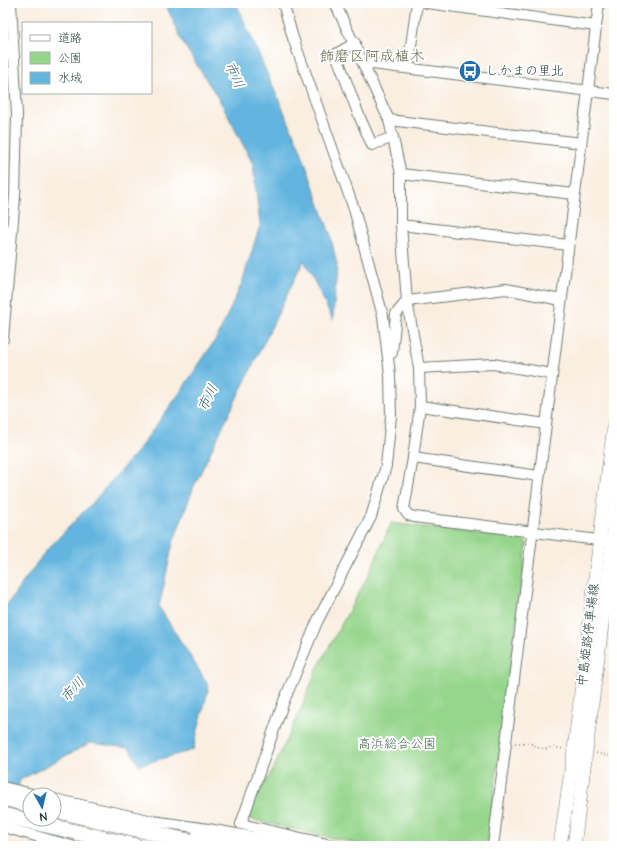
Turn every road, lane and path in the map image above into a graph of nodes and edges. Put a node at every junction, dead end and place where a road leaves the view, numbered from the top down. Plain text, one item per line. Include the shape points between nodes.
1 (11, 3) edge
2 (283, 3) edge
3 (335, 3) edge
4 (416, 3) edge
5 (427, 3) edge
6 (599, 3) edge
7 (596, 26) junction
8 (3, 42) edge
9 (355, 43) junction
10 (14, 61) junction
11 (364, 62) junction
12 (408, 68) junction
13 (588, 90) junction
14 (614, 94) edge
15 (389, 120) junction
16 (393, 137) junction
17 (581, 143) junction
18 (401, 174) junction
19 (574, 194) junction
20 (400, 225) junction
21 (568, 245) junction
22 (561, 300) junction
23 (407, 301) junction
24 (3, 339) edge
25 (419, 368) junction
26 (552, 374) junction
27 (390, 375) junction
28 (420, 406) junction
29 (546, 424) junction
30 (614, 424) edge
31 (413, 458) junction
32 (539, 476) junction
33 (532, 532) junction
34 (614, 537) edge
35 (599, 540) junction
36 (506, 741) junction
37 (580, 750) junction
38 (614, 757) edge
39 (3, 787) edge
40 (22, 791) edge
41 (3, 798) edge
42 (62, 801) edge
43 (22, 802) edge
44 (62, 812) edge
45 (3, 815) edge
46 (3, 827) edge
47 (58, 828) junction
48 (206, 839) edge
49 (291, 844) edge
50 (72, 846) edge
51 (117, 846) edge
52 (136, 846) edge
53 (258, 846) edge
54 (305, 846) edge
55 (336, 846) edge
56 (493, 846) edge
57 (560, 846) edge
58 (574, 846) edge

1 - 10 street
2 - 27 street via 354,209 383,316
3 - 9 street
4 - 12 street
5 - 7 street
6 - 7 street
7 - 13 street
8 - 10 street
9 - 11 street
9 - 16 street via 336,54 358,113 372,144
10 - 24 street via 17,115 15,196
11 - 12 street
11 - 15 street
12 - 13 street
13 - 14 street
13 - 17 street
15 - 16 street
15 - 17 street
16 - 18 street
17 - 19 street
18 - 19 street
18 - 20 street
19 - 21 street
20 - 21 street
20 - 23 street
21 - 22 street
22 - 23 street via 506,289
22 - 26 street
23 - 25 street
23 - 27 street via 396,314
25 - 26 street via 493,364
25 - 28 street
26 - 29 street
27 - 55 street via 391,416 386,466 371,517 317,622 284,701 241,824
28 - 29 street
28 - 31 street
29 - 32 street
30 - 35 main road, 中島姫路停車場線
31 - 32 street
31 - 33 street via 404,509 408,515
32 - 33 street
33 - 35 street
33 - 36 street
34 - 35 street
34 - 37 main road, 中島姫路停車場線
35 - 37 main road, 中島姫路停車場線
36 - 37 path via 530,743 546,749 551,747
36 - 56 street
37 - 38 path
37 - 57 main road, 中島姫路停車場線
37 - 58 main road, 中島姫路停車場線
39 - 40 street
41 - 43 highway
42 - 48 street via 153,821
44 - 48 highway via 138,829
45 - 47 highway
46 - 50 street
47 - 51 highway
47 - 52 highway
48 - 49 street
48 - 53 highway
49 - 54 street

